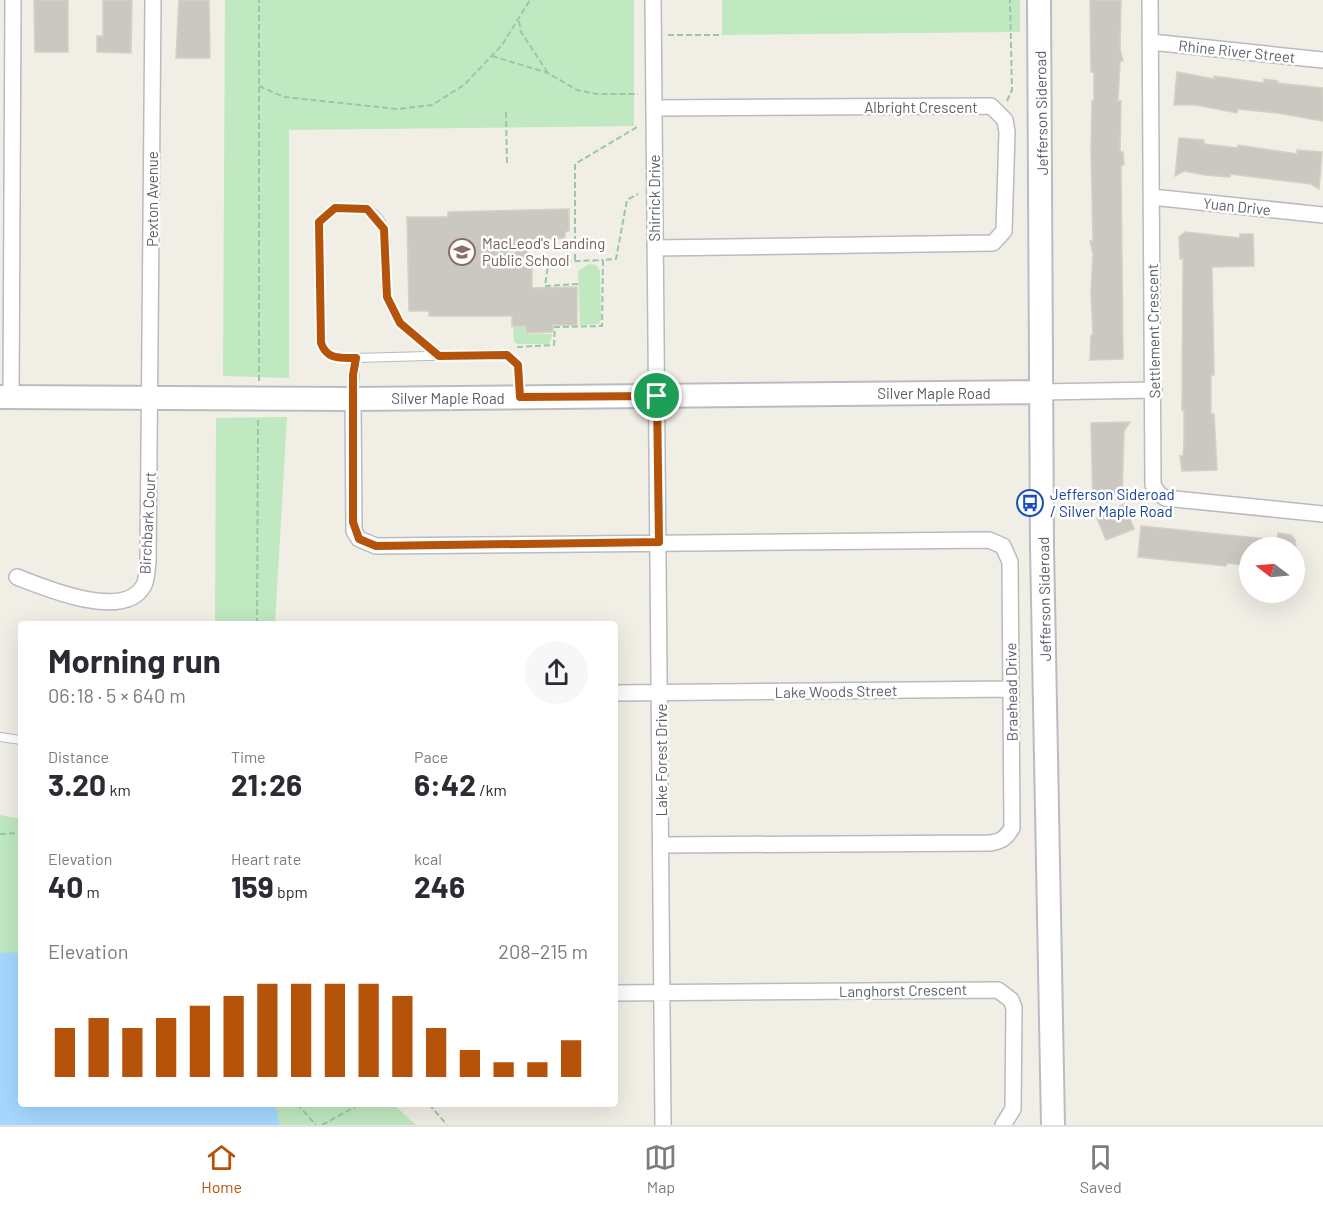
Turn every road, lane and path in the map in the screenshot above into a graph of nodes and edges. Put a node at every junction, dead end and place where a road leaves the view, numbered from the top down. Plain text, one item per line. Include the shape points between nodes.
1 (13, 0) edge
2 (153, 0) edge
3 (259, 0) edge
4 (530, 0) edge
5 (653, 0) edge
6 (1010, 0) edge
7 (1040, 0) edge
8 (1150, 0) edge
9 (519, 21) junction
10 (653, 34) junction
11 (723, 35) dead end
12 (1151, 42) junction
13 (492, 56) junction
14 (1323, 60) edge
15 (548, 73) junction
16 (259, 86) junction
17 (638, 94) dead end
18 (1006, 102) dead end
19 (654, 108) junction
20 (506, 112) dead end
21 (637, 127) dead end
22 (507, 166) dead end
23 (638, 194) dead end
24 (1152, 197) junction
25 (1323, 214) edge
26 (655, 248) junction
27 (6, 249) edge
28 (575, 260) junction
29 (603, 260) junction
30 (578, 284) dead end
31 (517, 346) dead end
32 (439, 356) junction
33 (356, 358) junction
34 (1154, 390) junction
35 (1040, 392) junction
36 (657, 396) junction
37 (5, 397) edge
38 (520, 397) junction
39 (151, 398) junction
40 (259, 398) junction
41 (353, 399) junction
42 (1323, 514) edge
43 (659, 542) junction
44 (17, 577) dead end
45 (257, 621) edge
46 (1011, 689) junction
47 (618, 693) edge
48 (660, 693) junction
49 (0, 737) edge
50 (18, 740) edge
51 (18, 833) edge
52 (0, 834) edge
53 (661, 845) junction
54 (662, 992) junction
55 (618, 993) edge
56 (300, 1107) edge
57 (355, 1107) edge
58 (432, 1107) edge
59 (316, 1125) edge
60 (322, 1125) edge
61 (447, 1125) edge
62 (663, 1125) edge
63 (1003, 1125) edge
64 (1053, 1125) edge

1 - 27 street
2 - 39 street, Pexton Avenue
3 - 16 path
4 - 9 path
5 - 10 street, Shirrick Drive
6 - 18 path via 1012,90
7 - 35 street, Jefferson Sideroad
8 - 12 street, Settlement Crescent
9 - 13 path
9 - 15 path via 521,32
10 - 11 path
10 - 19 street, Shirrick Drive
12 - 14 street, Rhine River Street
12 - 24 street, Settlement Crescent
13 - 15 path
13 - 16 path via 464,85 432,105 374,107 284,96
15 - 17 path via 577,90
16 - 40 path
19 - 26 street, Shirrick Drive
19 - 26 street, Albright Crescent via 991,106 1005,120 1007,132 1004,231 993,243
20 - 22 path
21 - 28 path via 575,164
23 - 29 path via 627,200 616,259
24 - 25 street, Yuan Drive
24 - 34 street, Settlement Crescent
26 - 36 street, Shirrick Drive
27 - 37 street
28 - 29 path
28 - 30 path via 548,266 545,286
29 - 31 path via 602,326 555,327 554,345
32 - 33 lane
32 - 33 lane via 400,323 387,297 384,229 378,219 367,209 335,208 319,222 321,343 333,357
32 - 38 lane via 507,355 518,365
33 - 41 lane
34 - 35 street
34 - 42 street, Settlement Crescent via 1153,485 1158,493 1173,499
35 - 36 street, Silver Maple Road
35 - 64 street, Jefferson Sideroad
36 - 38 street, Silver Maple Road
36 - 43 street, Lake Forest Drive
37 - 39 street, Silver Maple Road
38 - 41 street, Silver Maple Road
39 - 40 street, Silver Maple Road
39 - 44 street, Birchbark Court via 148,562 144,585 131,598 109,603 57,592
40 - 41 street, Silver Maple Road
40 - 45 path
41 - 43 street via 353,522 354,531 366,544
43 - 46 street, Braehead Drive via 997,542 1008,553 1010,562
43 - 48 street, Lake Forest Drive
46 - 48 street, Lake Woods Street
46 - 53 street, Braehead Drive via 1012,828 998,842
47 - 48 street, Lake Woods Street
48 - 53 street, Lake Forest Drive
49 - 50 lane
51 - 52 path
53 - 54 street, Lake Forest Drive
54 - 55 street, Langhorst Crescent
54 - 62 street, Lake Forest Drive
54 - 63 street, Langhorst Crescent via 998,990 1005,993 1014,1008 1013,1109
56 - 59 path
57 - 60 path
58 - 61 path

